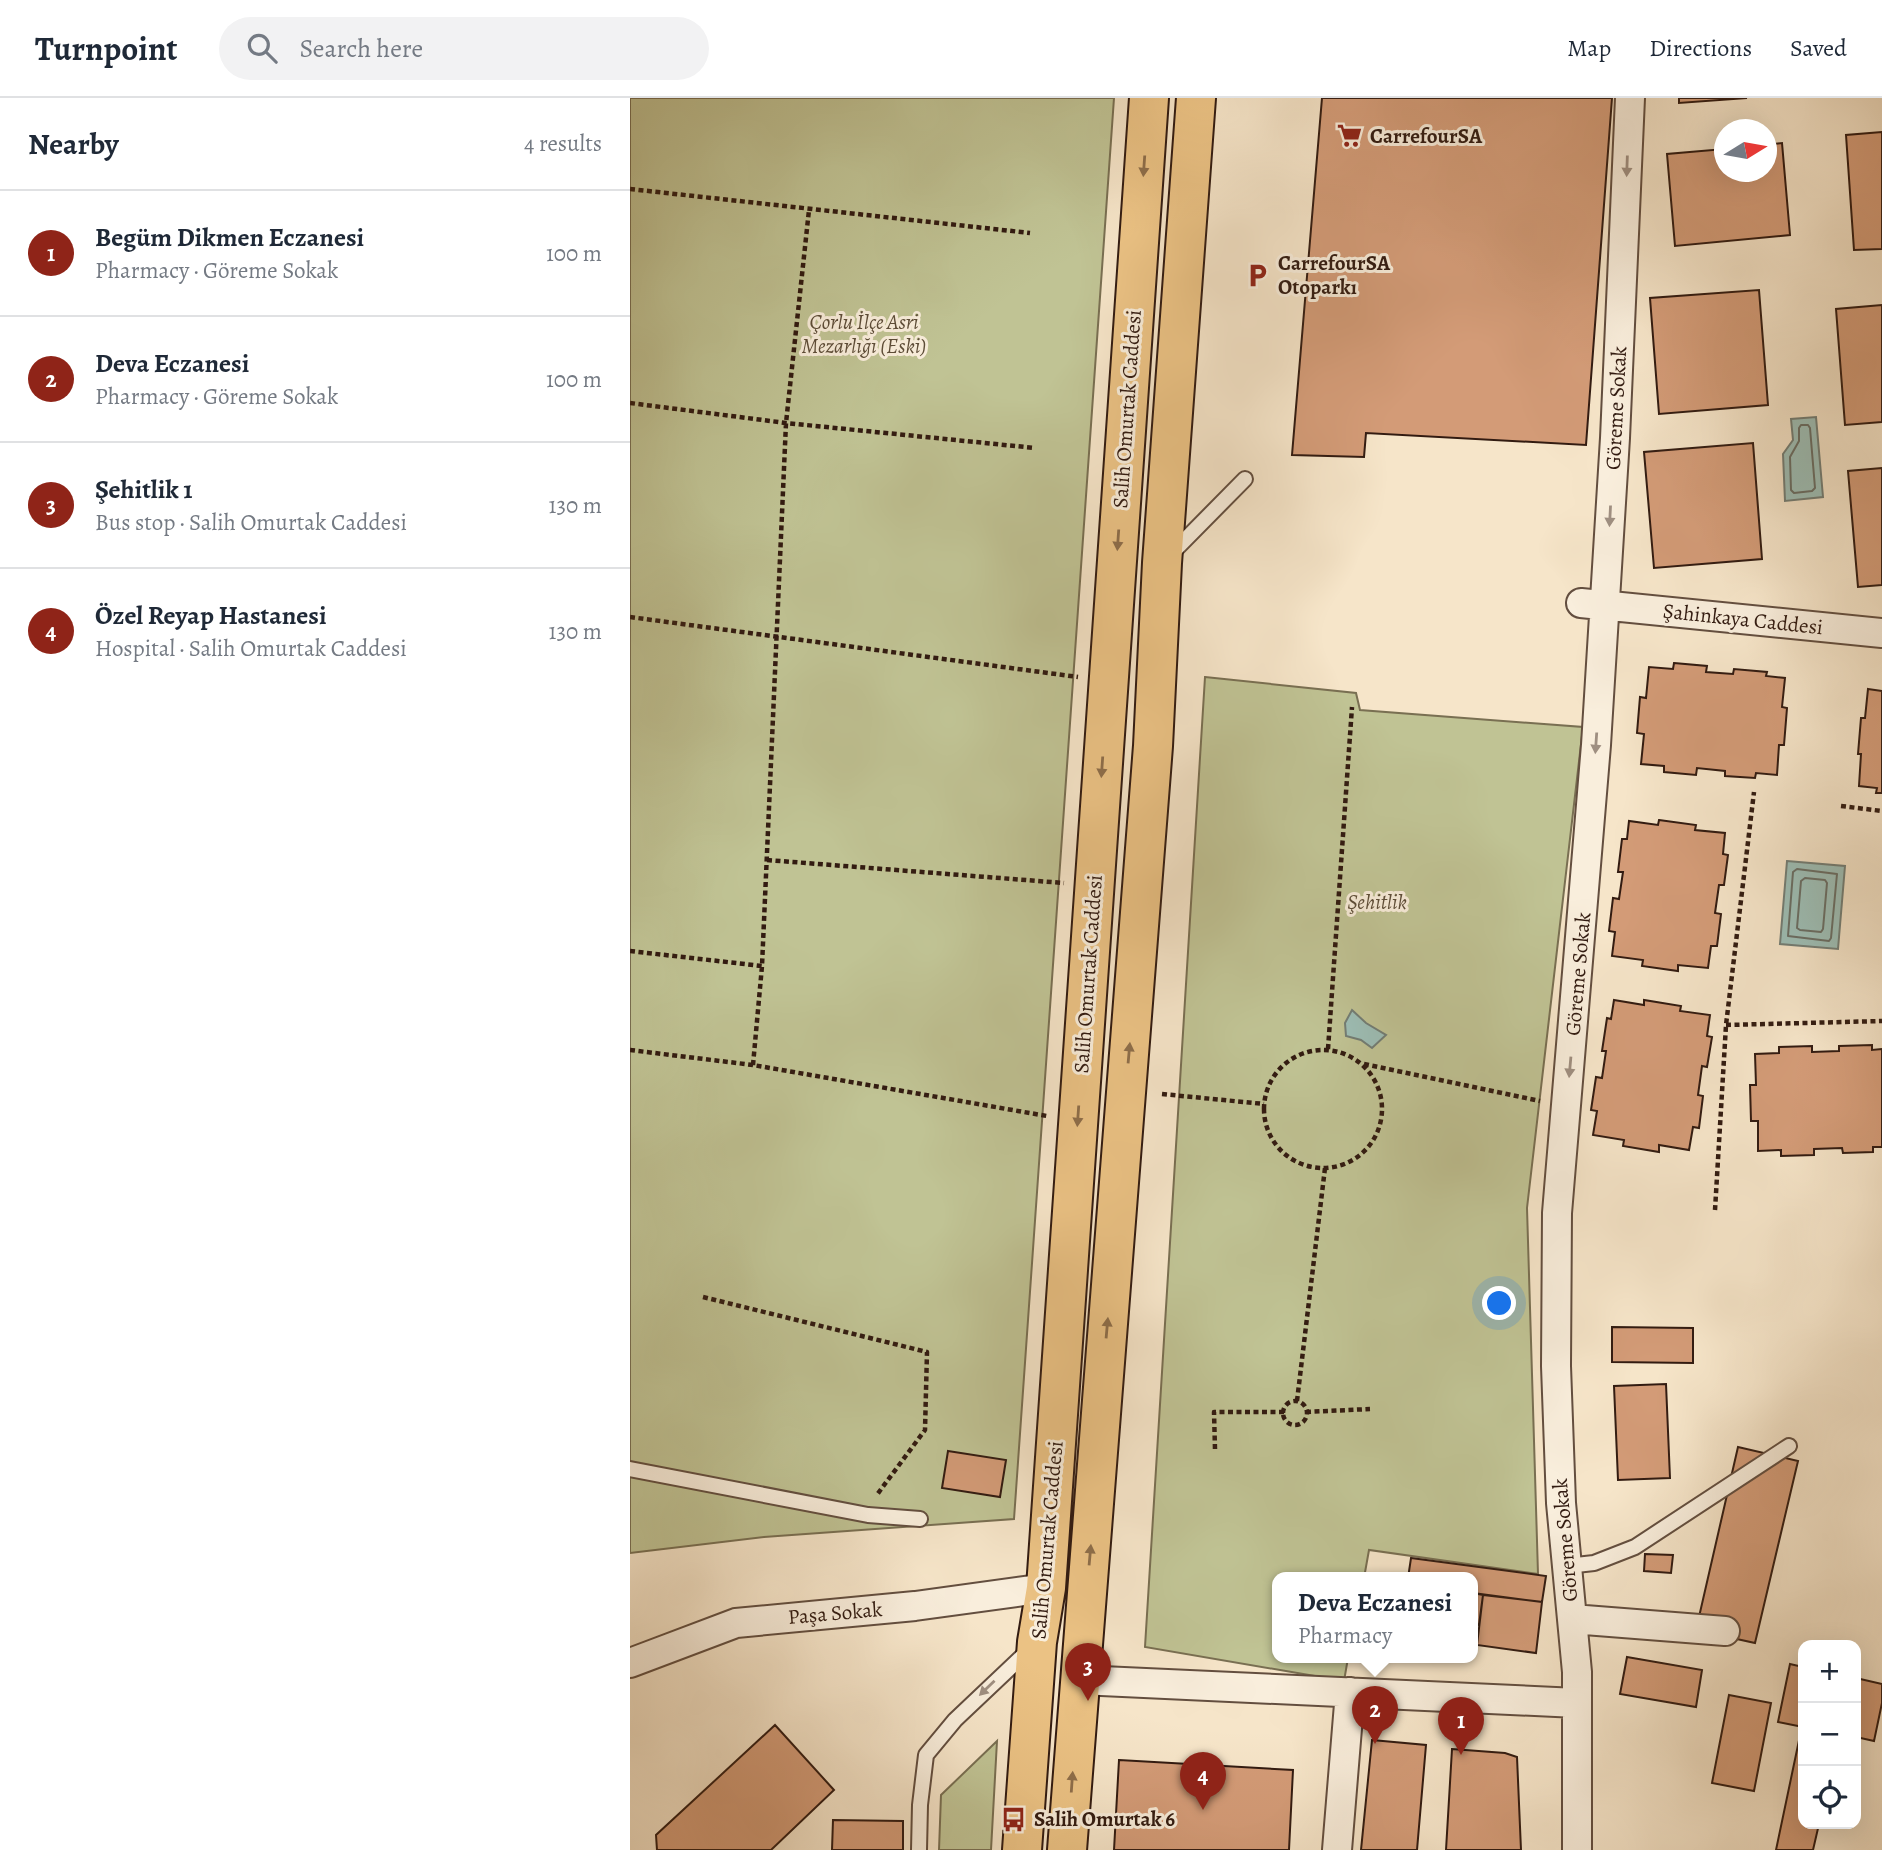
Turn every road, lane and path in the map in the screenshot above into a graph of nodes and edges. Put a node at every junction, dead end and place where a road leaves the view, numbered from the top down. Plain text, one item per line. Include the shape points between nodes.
1 (1149, 98) edge
2 (1196, 98) edge
3 (1630, 98) edge
4 (630, 189) edge
5 (809, 210) junction
6 (1030, 233) dead end
7 (630, 403) edge
8 (786, 423) junction
9 (1035, 448) dead end
10 (1245, 479) dead end
11 (1162, 564) junction
12 (1593, 605) junction
13 (630, 617) edge
14 (1882, 633) edge
15 (778, 635) junction
16 (1079, 677) dead end
17 (1352, 707) dead end
18 (1754, 792) dead end
19 (1841, 806) dead end
20 (1882, 811) edge
21 (767, 860) junction
22 (1065, 883) dead end
23 (630, 950) edge
24 (762, 966) junction
25 (1882, 1021) edge
26 (1726, 1025) junction
27 (1328, 1049) junction
28 (630, 1050) edge
29 (1363, 1064) junction
30 (753, 1065) junction
31 (1162, 1094) dead end
32 (1542, 1102) dead end
33 (1264, 1104) junction
34 (1048, 1116) dead end
35 (1325, 1168) junction
36 (1715, 1210) dead end
37 (703, 1297) dead end
38 (1297, 1402) junction
39 (1370, 1409) dead end
40 (1284, 1412) junction
41 (1306, 1412) junction
42 (1788, 1447) dead end
43 (1215, 1449) dead end
44 (630, 1469) edge
45 (875, 1496) dead end
46 (920, 1519) dead end
47 (1567, 1566) junction
48 (1046, 1588) junction
49 (1572, 1619) junction
50 (1725, 1630) dead end
51 (1037, 1642) junction
52 (630, 1663) edge
53 (1080, 1680) junction
54 (1350, 1692) junction
55 (1577, 1703) junction
56 (919, 1850) edge
57 (1022, 1850) edge
58 (1067, 1850) edge
59 (1337, 1850) edge
60 (1577, 1850) edge

1 -> 48 main road, Salih Omurtak Caddesi
2 - 11 main road, Salih Omurtak Caddesi
3 -> 12 street, Göreme Sokak
4 - 5 path
5 - 6 path
5 - 8 path
7 - 8 path
8 - 9 path
8 - 15 path
10 - 11 lane
53 -> 11 main road, Salih Omurtak Caddesi via 1153,746
12 - 14 street, Şahinkaya Caddesi
12 -> 47 street, Göreme Sokak via 1597,745 1557,1213 1556,1366
13 - 15 path
15 - 16 path
15 - 21 path
17 - 27 path
18 - 26 path
19 - 20 path
21 - 22 path
21 - 24 path
23 - 24 path
24 - 30 path
25 - 26 path
26 - 36 path
27 - 29 path
27 - 33 path via 1307,1051 1281,1067 1269,1084
28 - 30 path
29 - 32 path
29 - 35 path via 1382,1097 1377,1135 1350,1162
30 - 34 path
31 - 33 path
33 - 35 path via 1267,1129 1280,1150 1301,1164
35 - 38 path
37 - 45 path via 927,1352 925,1430
38 - 40 path via 1287,1404
38 - 41 path
39 - 41 path
40 - 41 path via 1294,1425 1303,1422
40 - 43 path via 1214,1412
42 - 47 lane via 1636,1547 1594,1563
44 - 46 lane via 868,1515
47 - 49 street, Göreme Sokak
48 - 51 main road, Salih Omurtak Caddesi
48 - 52 street, Paşa Sokak via 736,1623
49 - 50 street
49 - 55 street, Göreme Sokak
51 -> 56 lane via 955,1720 926,1755
51 - 57 main road, Salih Omurtak Caddesi
53 - 54 street
58 -> 53 main road, Salih Omurtak Caddesi
54 - 55 street
54 - 59 street
55 - 60 street, Göreme Sokak

